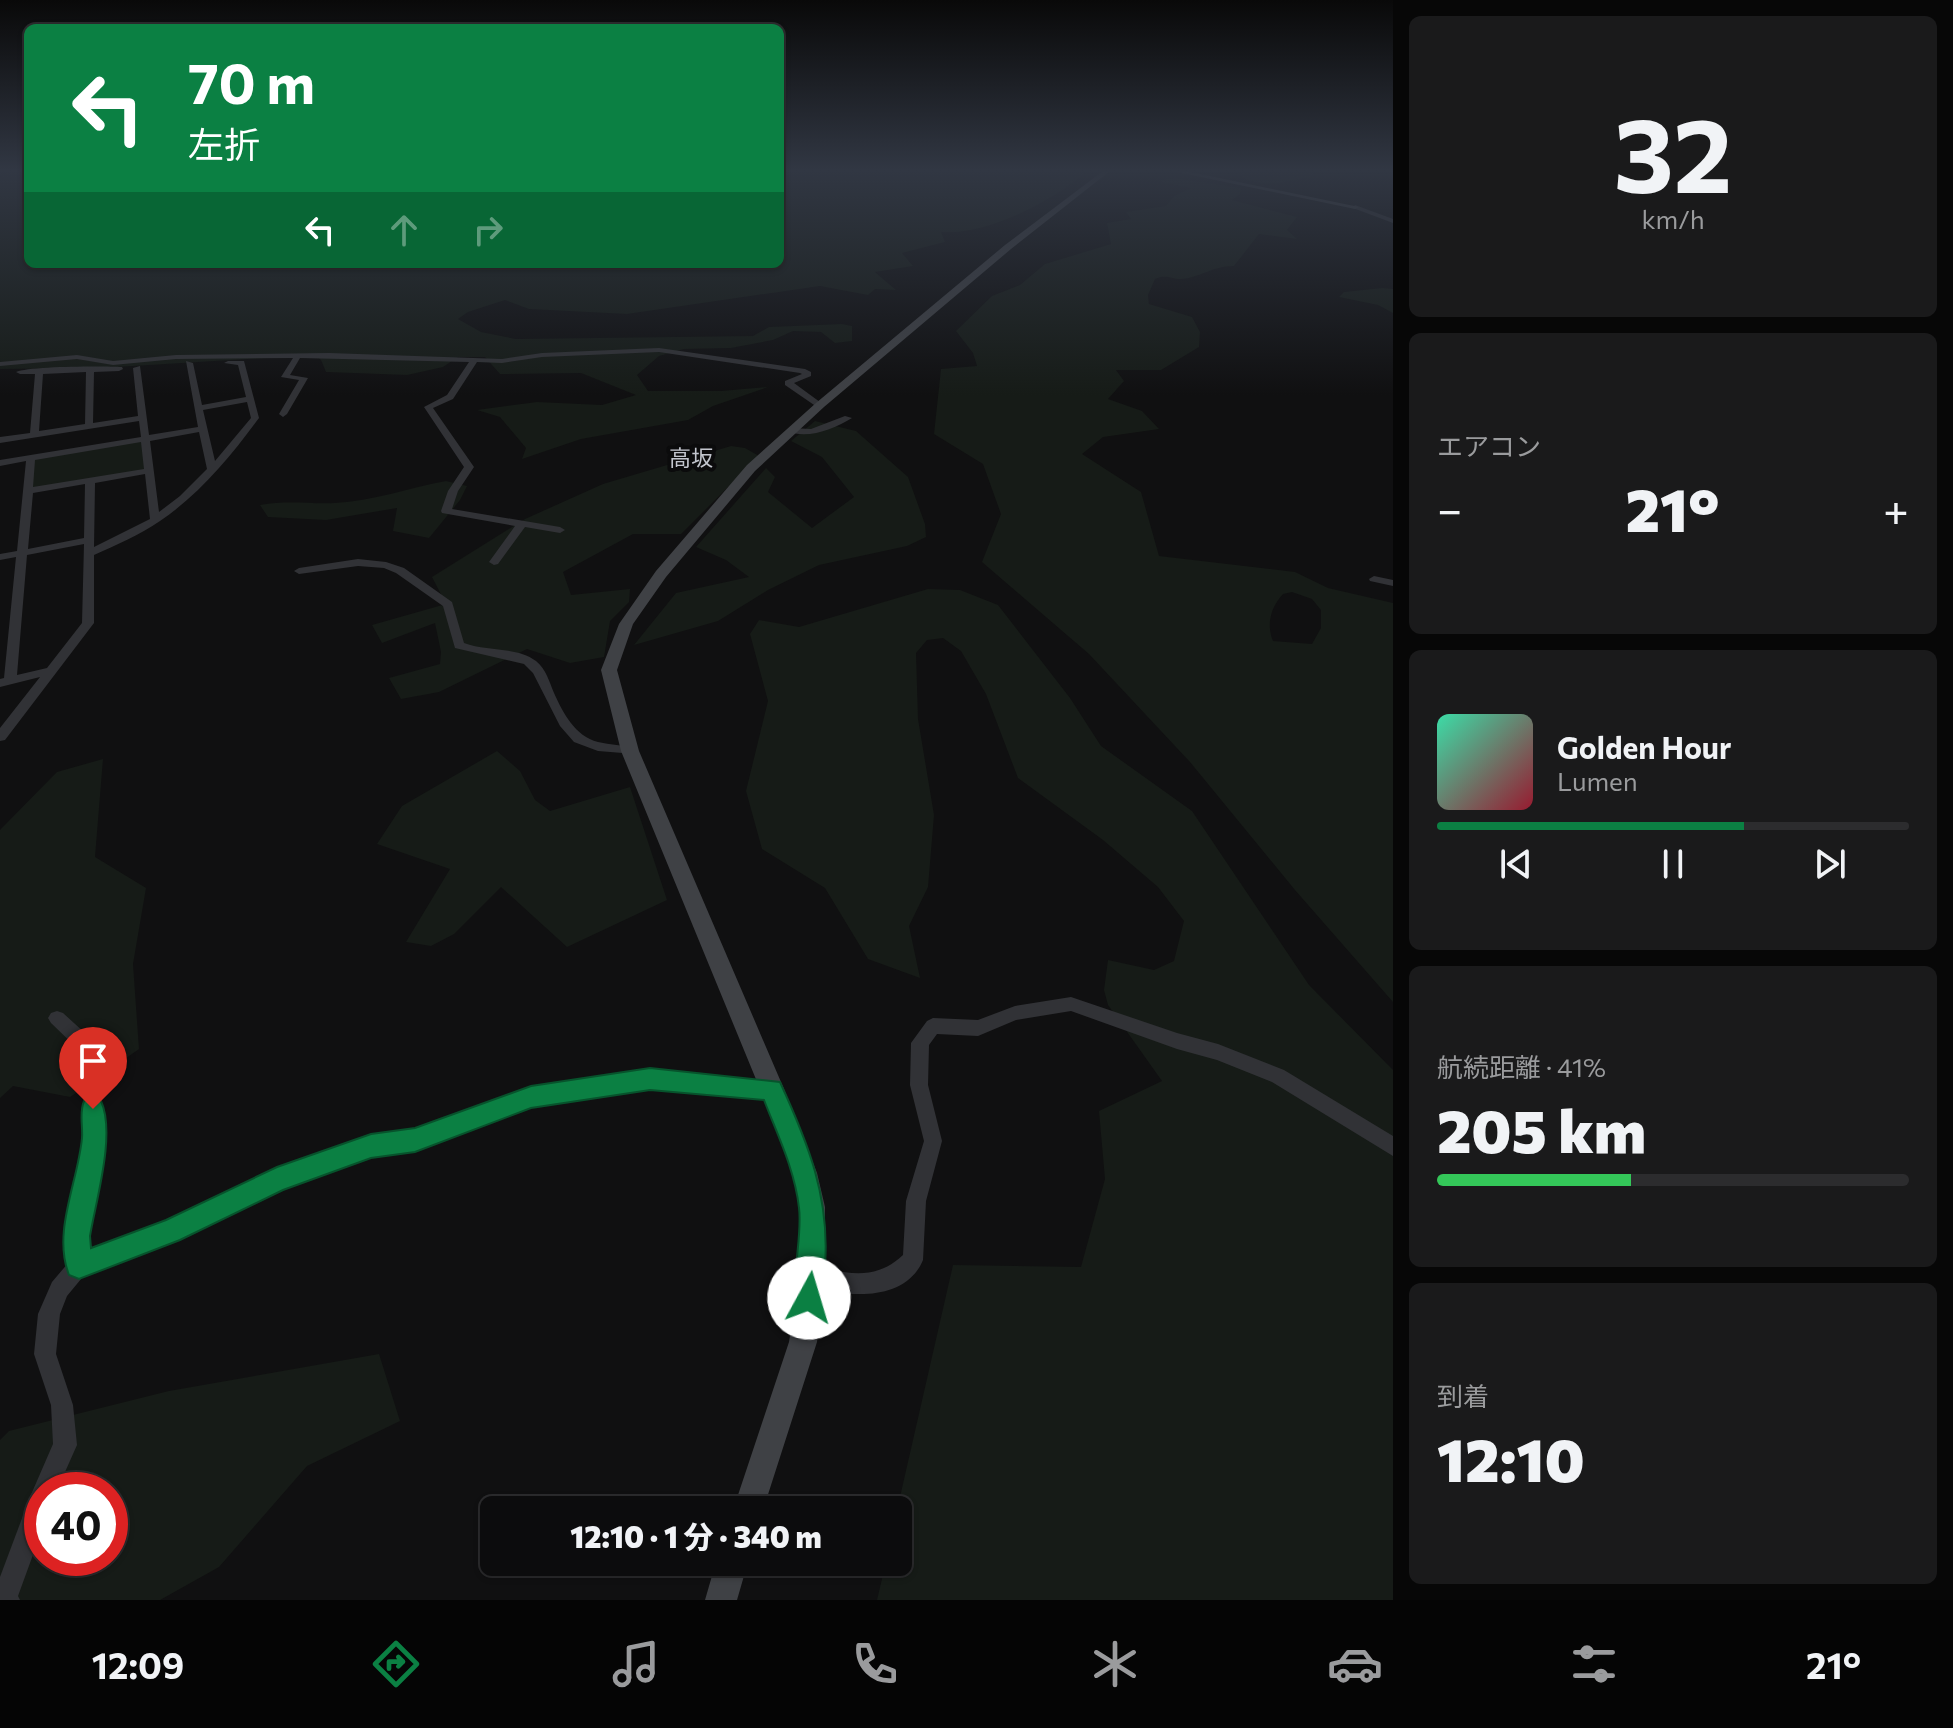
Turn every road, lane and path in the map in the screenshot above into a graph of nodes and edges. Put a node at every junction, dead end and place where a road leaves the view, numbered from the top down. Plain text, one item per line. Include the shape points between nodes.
1 (1009, 246) edge
2 (297, 357) junction
3 (474, 361) junction
4 (189, 363) junction
5 (0, 364) edge
6 (137, 368) junction
7 (39, 371) junction
8 (90, 372) junction
9 (0, 373) edge
10 (249, 399) junction
11 (818, 406) junction
12 (198, 408) junction
13 (283, 414) dead end
14 (142, 418) junction
15 (89, 425) junction
16 (203, 429) junction
17 (791, 431) junction
18 (34, 435) junction
19 (145, 439) junction
20 (0, 440) edge
21 (31, 458) junction
22 (0, 463) edge
23 (212, 470) junction
24 (147, 471) junction
25 (90, 480) junction
26 (27, 491) junction
27 (155, 520) junction
28 (521, 525) junction
29 (560, 530) dead end
30 (89, 540) junction
31 (21, 553) junction
32 (89, 554) junction
33 (0, 557) edge
34 (494, 562) dead end
35 (299, 571) dead end
36 (1374, 579) dead end
37 (1393, 583) edge
38 (50, 671) junction
39 (5, 682) edge
40 (0, 737) edge
41 (630, 751) junction
42 (57, 1018) dead end
43 (772, 1089) junction
44 (1393, 1147) edge
45 (79, 1265) junction
46 (812, 1276) junction
47 (53, 1472) edge
48 (753, 1496) edge
49 (24, 1546) edge
50 (728, 1576) edge
51 (7, 1600) edge
52 (721, 1600) edge

1 - 11 street
2 - 3 street
2 - 5 street via 113,363 77,357
2 - 13 street via 285,377 304,378
3 - 11 street via 659,350 702,354 808,374 788,383
3 - 28 street via 450,397 428,407 469,467 446,511
4 - 6 street
4 - 10 street via 241,363
4 - 12 street
6 - 8 street
6 - 14 street
7 - 8 street
7 - 9 street
7 - 18 street
8 - 15 street
10 - 12 street
10 - 23 street via 255,418
11 - 17 street
11 - 17 street via 848,418 812,432
12 - 16 street
14 - 15 street
14 - 19 street
15 - 18 street
16 - 19 street
16 - 23 street
17 - 41 street via 741,480 626,624 609,670
18 - 20 street
19 - 21 street
19 - 24 street
21 - 22 street
21 - 26 street
23 - 27 street
24 - 25 street
24 - 27 street
25 - 26 street
25 - 30 street
26 - 31 street
27 - 32 street
28 - 29 street
28 - 34 street
30 - 31 street
30 - 32 street
31 - 33 street
31 - 39 street
32 - 38 street via 88,623
35 - 41 street via 366,561 384,563 413,578 448,604 459,645 473,653 519,655 535,667 568,732 592,746
36 - 37 street
38 - 39 street
38 - 40 street
41 - 43 street
42 - 45 street via 91,1050 94,1139 77,1236
43 - 45 street via 650,1079 531,1097 446,1130 371,1146 277,1180 171,1231
43 - 46 street via 805,1173 812,1207
44 - 46 street via 1278,1076 1071,1004 1015,1013 978,1028 933,1026 920,1043 919,1085 933,1141 916,1201 913,1260 890,1280 863,1286
45 - 47 street via 59,1289 49,1314 45,1354 62,1405 65,1445
46 - 48 street via 803,1342
49 - 51 street
50 - 52 street

